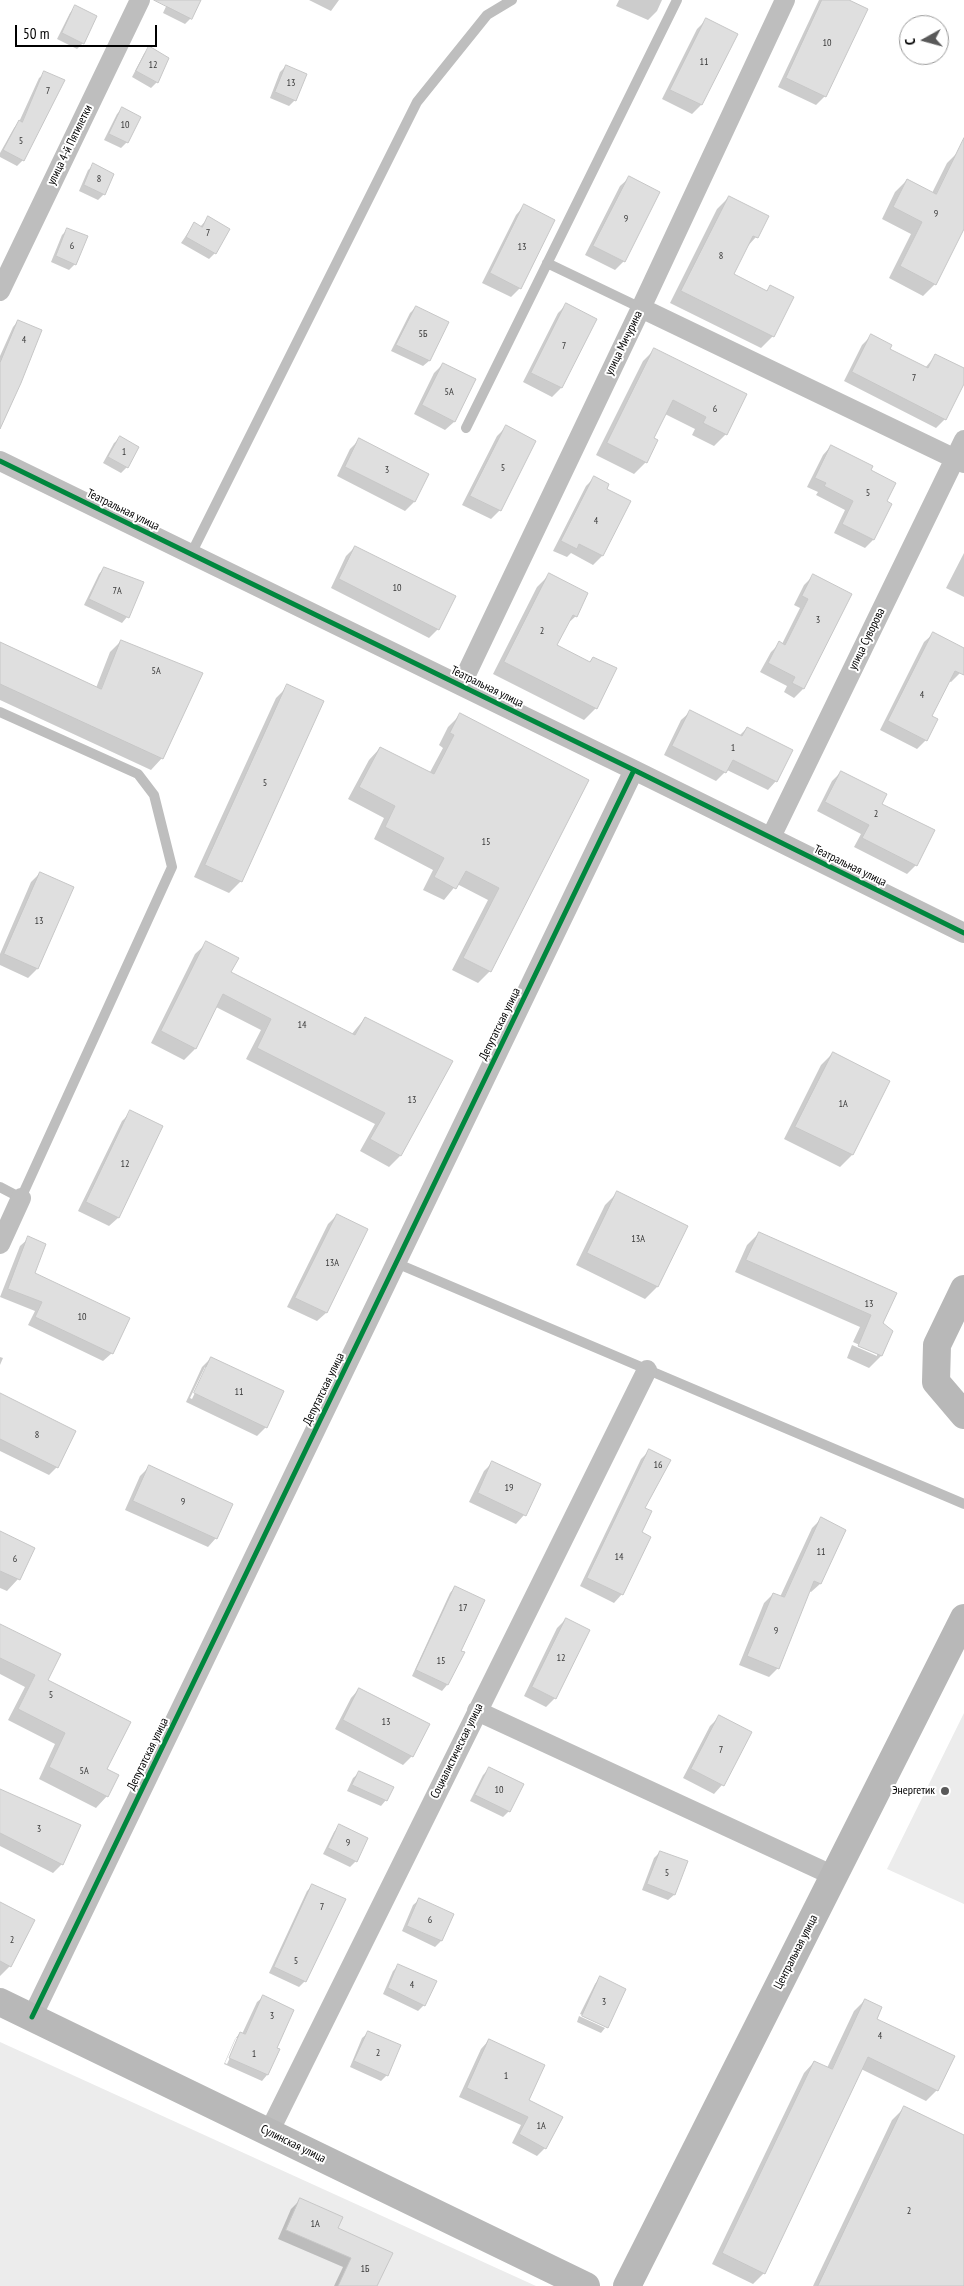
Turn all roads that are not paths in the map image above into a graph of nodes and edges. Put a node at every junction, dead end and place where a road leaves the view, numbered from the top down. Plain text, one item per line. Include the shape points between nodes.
1 (140, 0) edge
2 (512, 0) edge
3 (677, 0) edge
4 (785, 0) edge
5 (547, 263) junction
6 (0, 291) edge
7 (641, 308) junction
8 (466, 428) dead end
9 (964, 440) edge
10 (0, 461) edge
11 (959, 461) edge
12 (191, 554) junction
13 (461, 685) junction
14 (0, 712) edge
15 (634, 770) junction
16 (771, 837) junction
17 (964, 933) edge
18 (0, 1187) edge
19 (21, 1198) junction
20 (0, 1244) edge
21 (396, 1263) junction
22 (964, 1289) edge
23 (647, 1370) junction
24 (964, 1415) edge
25 (964, 1504) edge
26 (964, 1618) edge
27 (477, 1711) junction
28 (834, 1876) junction
29 (0, 2002) edge
30 (32, 2017) junction
31 (269, 2132) junction
32 (586, 2286) edge
33 (627, 2286) edge

1 - 6 street, улица 4-й Пятилетки
2 - 12 lane via 487,15 417,102
3 - 5 lane
4 - 7 street, улица Мичурина
5 - 7 lane
5 - 8 lane
7 - 11 street
7 - 13 street, улица Мичурина
9 - 11 street, улица Суворова
10 - 12 street, Театральная улица
11 - 16 street, улица Суворова
12 - 13 street, Театральная улица
13 - 15 street, Театральная улица
14 - 19 lane via 138,774 154,795 172,867
15 - 16 street, Театральная улица
15 - 21 street, Депутатская улица
16 - 17 street, Театральная улица
18 - 19 lane
19 - 20 street
21 - 23 lane
21 - 30 street, Депутатская улица
22 - 24 main road via 937,1345 936,1382
23 - 25 lane
23 - 27 street, Социалистическая улица
26 - 28 main road, Центральная улица
27 - 28 street
27 - 31 street, Социалистическая улица
28 - 33 main road, Центральная улица
29 - 30 main road, Сулинская улица
30 - 31 main road, Сулинская улица
31 - 32 main road, Сулинская улица

